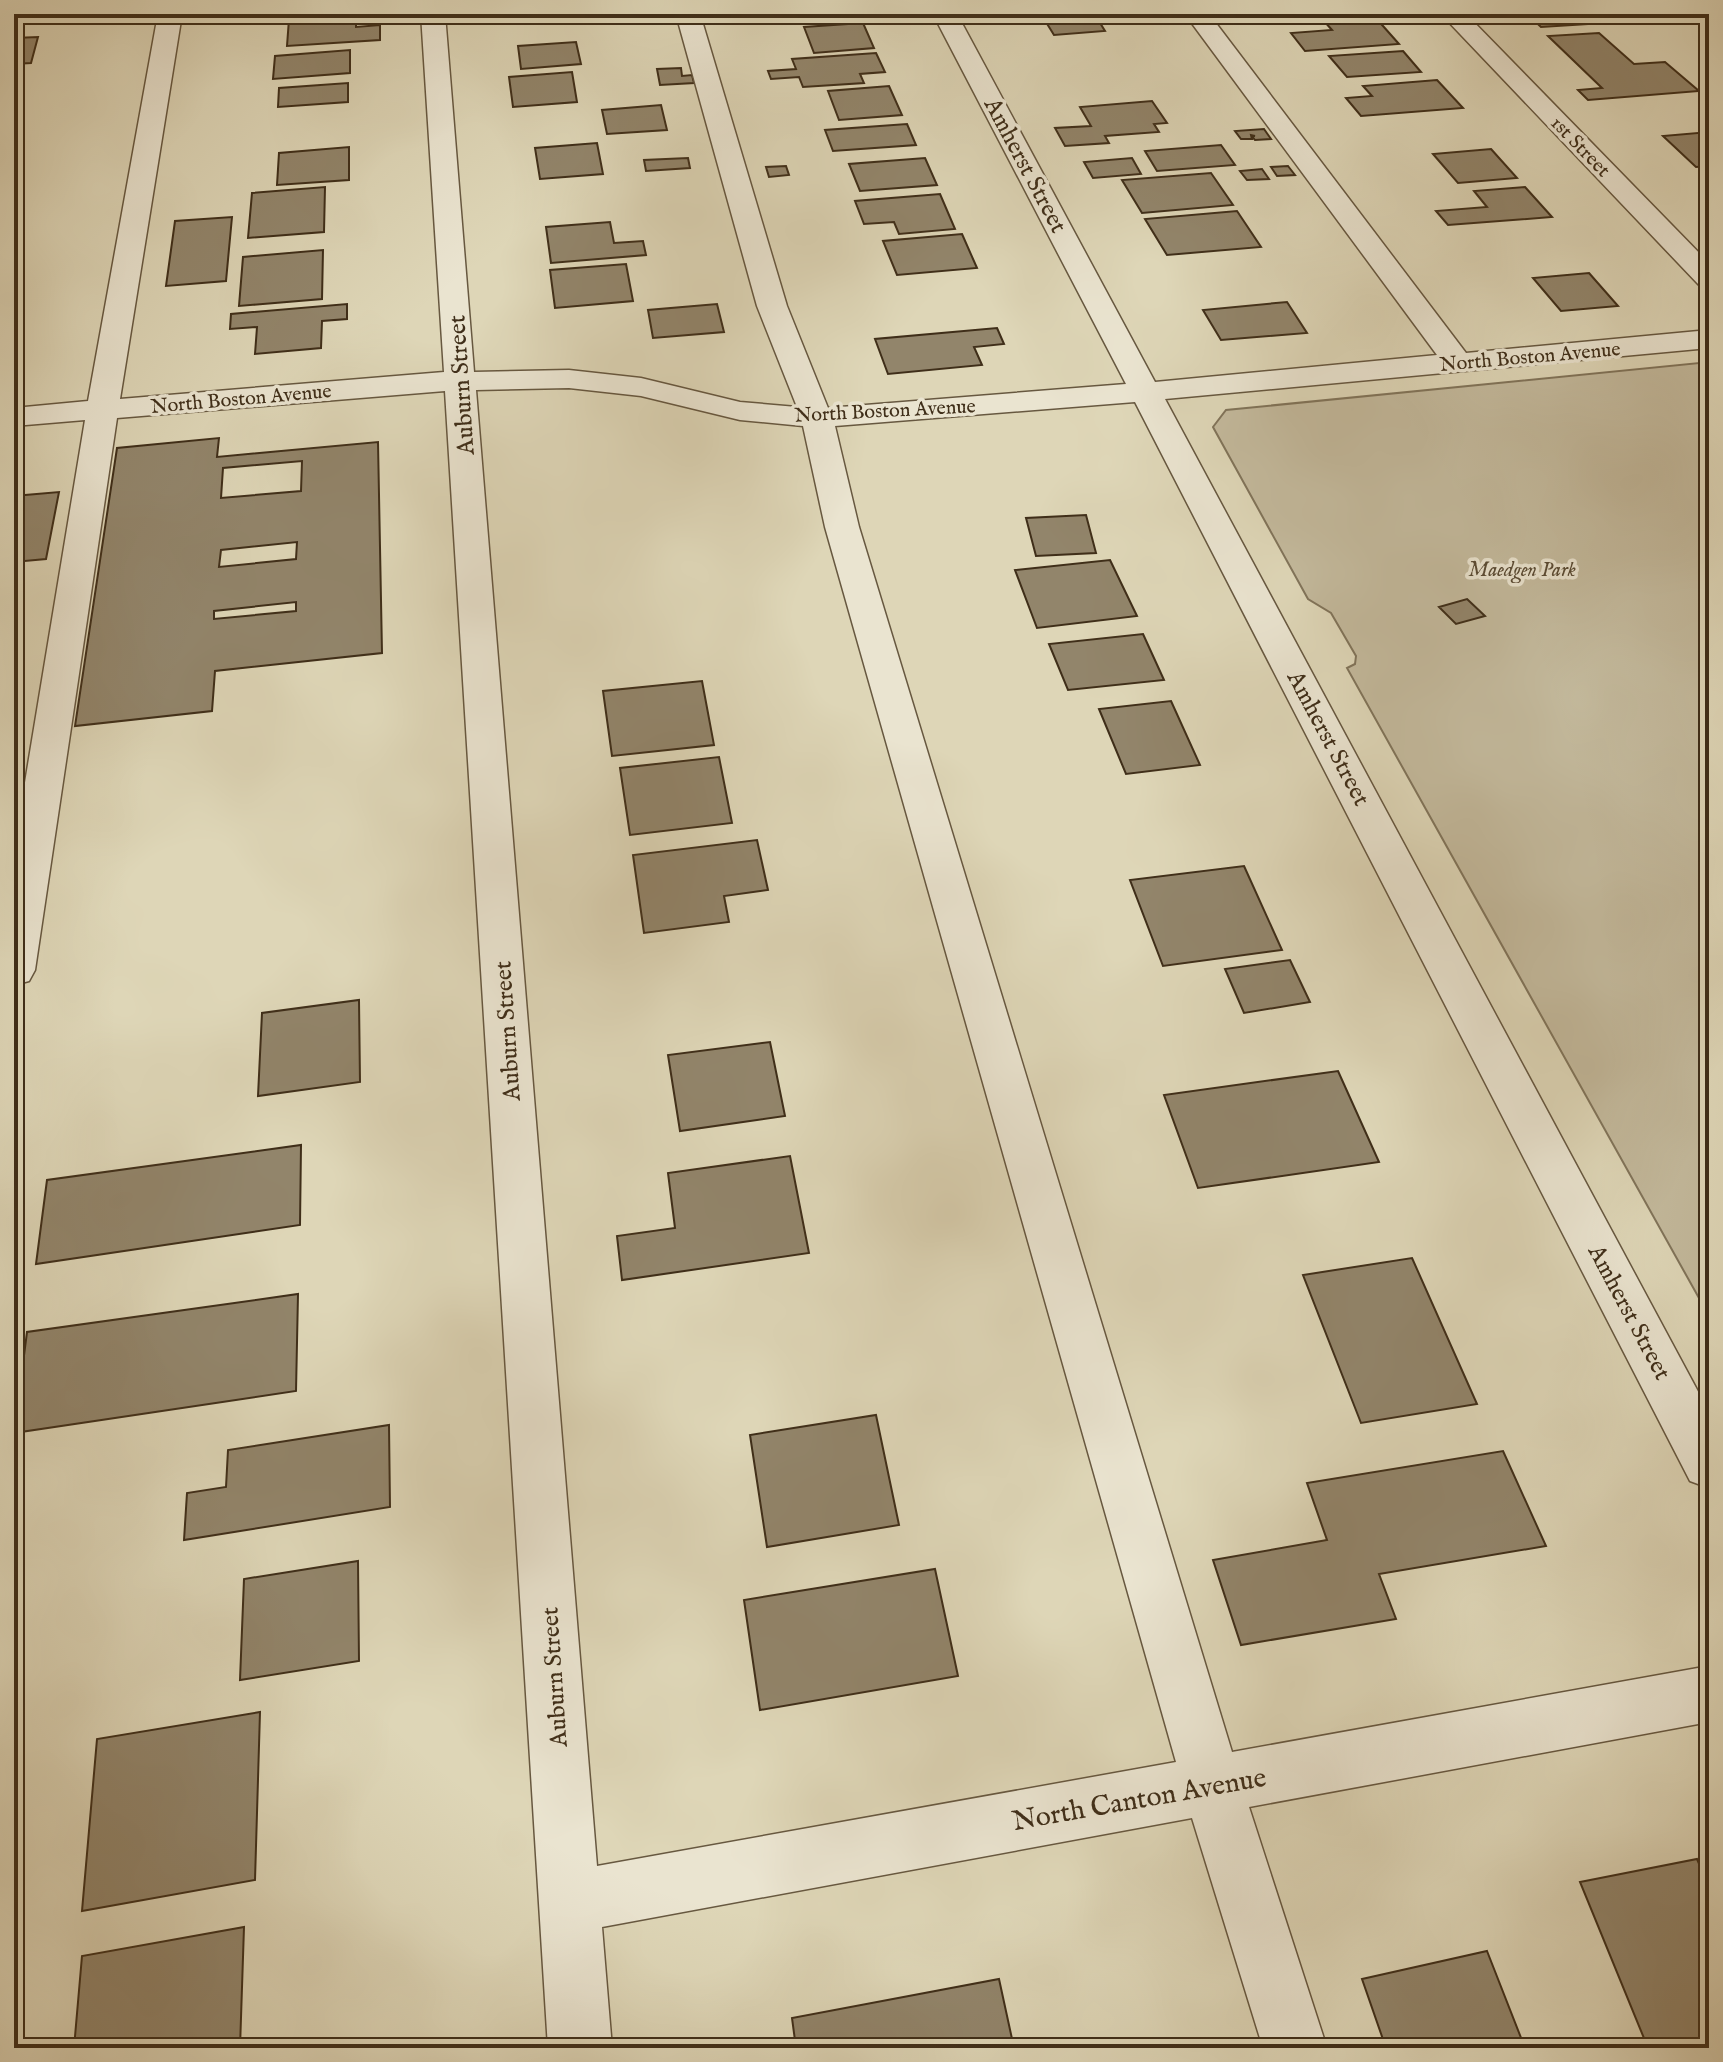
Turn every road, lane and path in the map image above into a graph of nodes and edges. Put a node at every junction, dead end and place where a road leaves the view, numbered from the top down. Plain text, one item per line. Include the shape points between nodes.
1 (170, 14) edge
2 (433, 14) edge
3 (688, 14) edge
4 (945, 14) edge
5 (1197, 14) edge
6 (1453, 14) edge
7 (1709, 279) edge
8 (1709, 339) edge
9 (1457, 362) junction
10 (461, 382) junction
11 (1145, 392) junction
12 (104, 409) junction
13 (14, 417) edge
14 (817, 418) junction
15 (14, 970) edge
16 (1709, 1464) edge
17 (1709, 1694) edge
18 (1212, 1785) junction
19 (570, 1902) junction
20 (580, 2048) edge
21 (1295, 2048) edge

1 - 12 street
2 - 10 street, Auburn Street
3 - 14 street via 772,306
4 - 11 street, Amherst Street
5 - 9 street
6 - 7 street, 1st Street
8 - 9 street, North Boston Avenue
9 - 11 street, North Boston Avenue
10 - 12 street, North Boston Avenue
10 - 14 street, North Boston Avenue via 569,379 641,387 740,411
10 - 19 street, Auburn Street
11 - 14 street, North Boston Avenue
11 - 16 street, Amherst Street
12 - 13 street, North Boston Avenue
12 - 15 street
14 - 18 street via 842,527
17 - 18 street, North Canton Avenue
18 - 19 street, North Canton Avenue
18 - 21 street
19 - 20 street, Auburn Street

